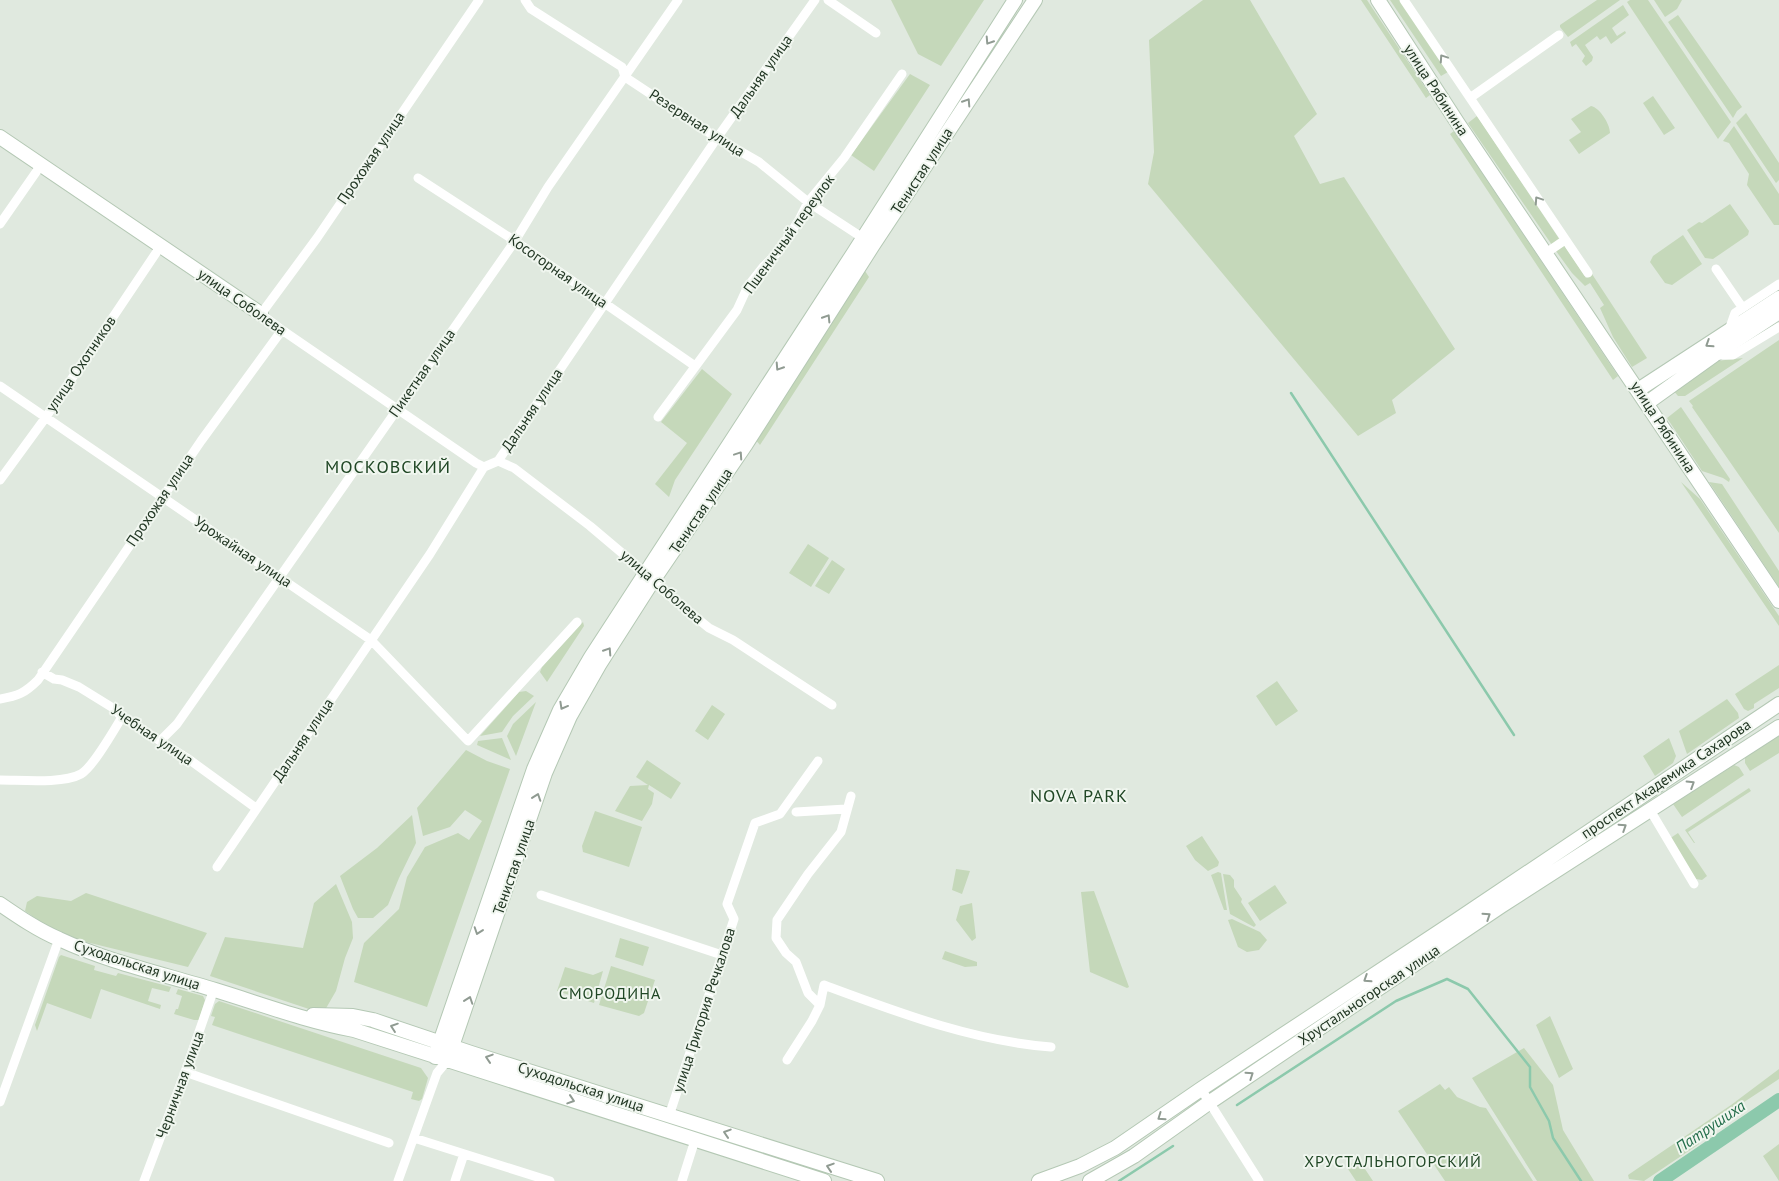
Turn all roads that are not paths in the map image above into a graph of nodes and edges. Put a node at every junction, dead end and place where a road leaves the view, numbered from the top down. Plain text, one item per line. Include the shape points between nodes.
1 (479, 0) edge
2 (525, 0) edge
3 (678, 0) edge
4 (815, 0) edge
5 (828, 0) edge
6 (1015, 0) edge
7 (1035, 0) edge
8 (1378, 0) edge
9 (1404, 0) edge
10 (876, 33) dead end
11 (1559, 35) dead end
12 (902, 74) dead end
13 (625, 77) junction
14 (1470, 98) junction
15 (0, 137) edge
16 (717, 138) junction
17 (41, 165) junction
18 (418, 178) dead end
19 (808, 202) junction
20 (0, 224) edge
21 (1565, 240) junction
22 (515, 241) junction
23 (868, 242) junction
24 (160, 247) junction
25 (1546, 253) junction
26 (1716, 269) dead end
27 (1588, 273) dead end
28 (1779, 284) edge
29 (1779, 298) edge
30 (604, 304) junction
31 (1742, 307) junction
32 (1779, 312) edge
33 (261, 314) junction
34 (1779, 327) edge
35 (282, 330) junction
36 (1729, 330) junction
37 (1714, 355) junction
38 (695, 366) junction
39 (0, 386) edge
40 (1638, 390) junction
41 (1647, 403) junction
42 (397, 409) junction
43 (46, 417) junction
44 (658, 417) dead end
45 (498, 461) junction
46 (484, 467) junction
47 (0, 480) edge
48 (162, 497) junction
49 (279, 577) junction
50 (648, 578) junction
51 (1779, 601) edge
52 (576, 622) dead end
53 (371, 640) junction
54 (42, 672) junction
55 (0, 699) edge
56 (1779, 704) edge
57 (832, 705) dead end
58 (122, 717) junction
59 (1779, 727) edge
60 (161, 740) junction
61 (818, 761) dead end
62 (0, 780) edge
63 (851, 796) dead end
64 (256, 808) junction
65 (846, 809) junction
66 (1650, 810) junction
67 (796, 812) dead end
68 (1553, 855) joint
69 (217, 867) dead end
70 (1694, 884) dead end
71 (541, 895) dead end
72 (0, 904) edge
73 (1460, 926) junction
74 (59, 939) junction
75 (722, 955) junction
76 (1394, 961) junction
77 (1402, 973) junction
78 (214, 989) junction
79 (820, 1005) junction
80 (281, 1011) junction
81 (446, 1044) junction
82 (1051, 1048) dead end
83 (441, 1059) junction
84 (787, 1060) dead end
85 (186, 1072) junction
86 (1201, 1089) junction
87 (0, 1102) edge
88 (1210, 1102) junction
89 (669, 1116) junction
90 (414, 1138) junction
91 (694, 1140) junction
92 (389, 1143) dead end
93 (464, 1154) junction
94 (144, 1181) edge
95 (398, 1181) edge
96 (455, 1181) edge
97 (550, 1181) edge
98 (682, 1181) edge
99 (824, 1181) edge
100 (877, 1181) edge
101 (1038, 1181) edge
102 (1090, 1181) edge
103 (1259, 1181) edge

1 - 33 street, Прохожая улица via 317,239
2 - 13 street, Резервная улица via 532,9 622,67
3 - 13 street, Пикетная улица
4 - 16 street, Дальняя улица
5 - 10 street
6 -> 23 street, Тенистая улица
23 -> 7 street, Тенистая улица
8 - 25 street, улица Рябинина
14 -> 9 street, улица Рябинина
11 - 14 street
12 - 19 street, Пшеничный переулок via 844,158
13 - 16 street, Резервная улица
13 - 22 street, Пикетная улица via 548,187
21 -> 14 street, улица Рябинина
15 - 17 street, улица Соболева
16 - 19 street, Резервная улица via 759,162
16 - 30 street, Дальняя улица
17 - 20 street
17 - 24 street, улица Соболева
18 - 22 street, Косогорная улица
19 - 23 street, Резервная улица
19 - 38 street, Пшеничный переулок via 779,252 748,286 737,310
21 - 25 street
21 - 27 street, улица Рябинина
22 - 30 street, Косогорная улица
22 - 42 street, Пикетная улица
23 - 50 street, Тенистая улица via 746,444
24 - 33 street, улица Соболева
24 - 43 street, улица Охотников
25 - 40 street, улица Рябинина
26 - 31 street
28 - 31 street
29 - 36 street
30 - 38 street, Косогорная улица
30 - 45 street, Дальняя улица
31 - 36 street via 1735,313
32 - 37 street
33 - 35 street, улица Соболева
34 - 37 street via 1733,356
35 - 42 street, улица Соболева
35 - 48 street, Прохожая улица
36 -> 40 street
37 - 41 street
38 - 44 street, Пшеничный переулок
39 - 43 street, Урожайная улица
40 - 41 street, улица Рябинина
41 - 51 street, улица Рябинина
42 - 46 street, улица Соболева
42 - 49 street, Пикетная улица
43 - 47 street, улица Охотников
43 - 48 street, Урожайная улица
45 - 46 street, Дальняя улица
45 - 50 street, улица Соболева via 514,468 590,526
46 - 53 street, Дальняя улица
48 - 49 street, Урожайная улица
48 - 54 street, Прохожая улица
49 - 53 street, Урожайная улица
49 - 60 street, Пикетная улица via 177,724
50 - 57 street, улица Соболева via 709,628 733,640
50 - 81 street, Тенистая улица via 570,716 545,774
52 - 53 street, Урожайная улица via 468,741
53 - 64 street, Дальняя улица
54 - 55 street, Прохожая улица via 26,692
54 - 58 street, Учебная улица via 79,687
56 - 68 street, проспект Академика Сахарова
58 - 60 street, Учебная улица
58 - 62 street via 81,774 62,779
66 -> 59 street, проспект Академика Сахарова
60 - 64 street, Учебная улица
61 - 75 street, улица Григория Речкалова via 780,814 755,823 727,904 734,919
63 - 65 street
64 - 69 street, Дальняя улица
65 - 67 street
65 - 79 street via 841,832 777,920 776,938 796,962 808,993
66 - 70 street
73 -> 66 street, Хрустальногорская улица
68 - 73 street, Хрустальногорская улица
71 - 75 street
72 - 74 street, Суходольская улица
73 - 76 street, Хрустальногорская улица
73 - 77 street, Хрустальногорская улица
74 - 78 street, Суходольская улица via 107,958
74 - 87 street
75 - 89 street, улица Григория Речкалова
76 - 77 street via 1403,965
76 -> 86 street, Хрустальногорская улица
88 -> 77 street, Хрустальногорская улица
78 - 80 street, Суходольская улица
78 - 85 street, Черничная улица
79 - 82 street via 824,985 962,1032
79 - 84 street
81 -> 80 street, Суходольская улица via 363,1017
80 - 83 street, Суходольская улица via 354,1030
81 - 83 street, Тенистая улица
89 -> 81 street, Суходольская улица
83 - 90 street
83 -> 91 street, Суходольская улица
85 - 92 street
85 - 94 street, Черничная улица
86 - 88 street
86 -> 101 street, Хрустальногорская улица via 1115,1148 1080,1166
88 - 102 street, Хрустальногорская улица via 1134,1156
88 - 103 street
100 -> 89 street, Суходольская улица
90 - 93 street
90 - 95 street
91 - 98 street
91 - 99 street, Суходольская улица
93 - 96 street
93 - 97 street

